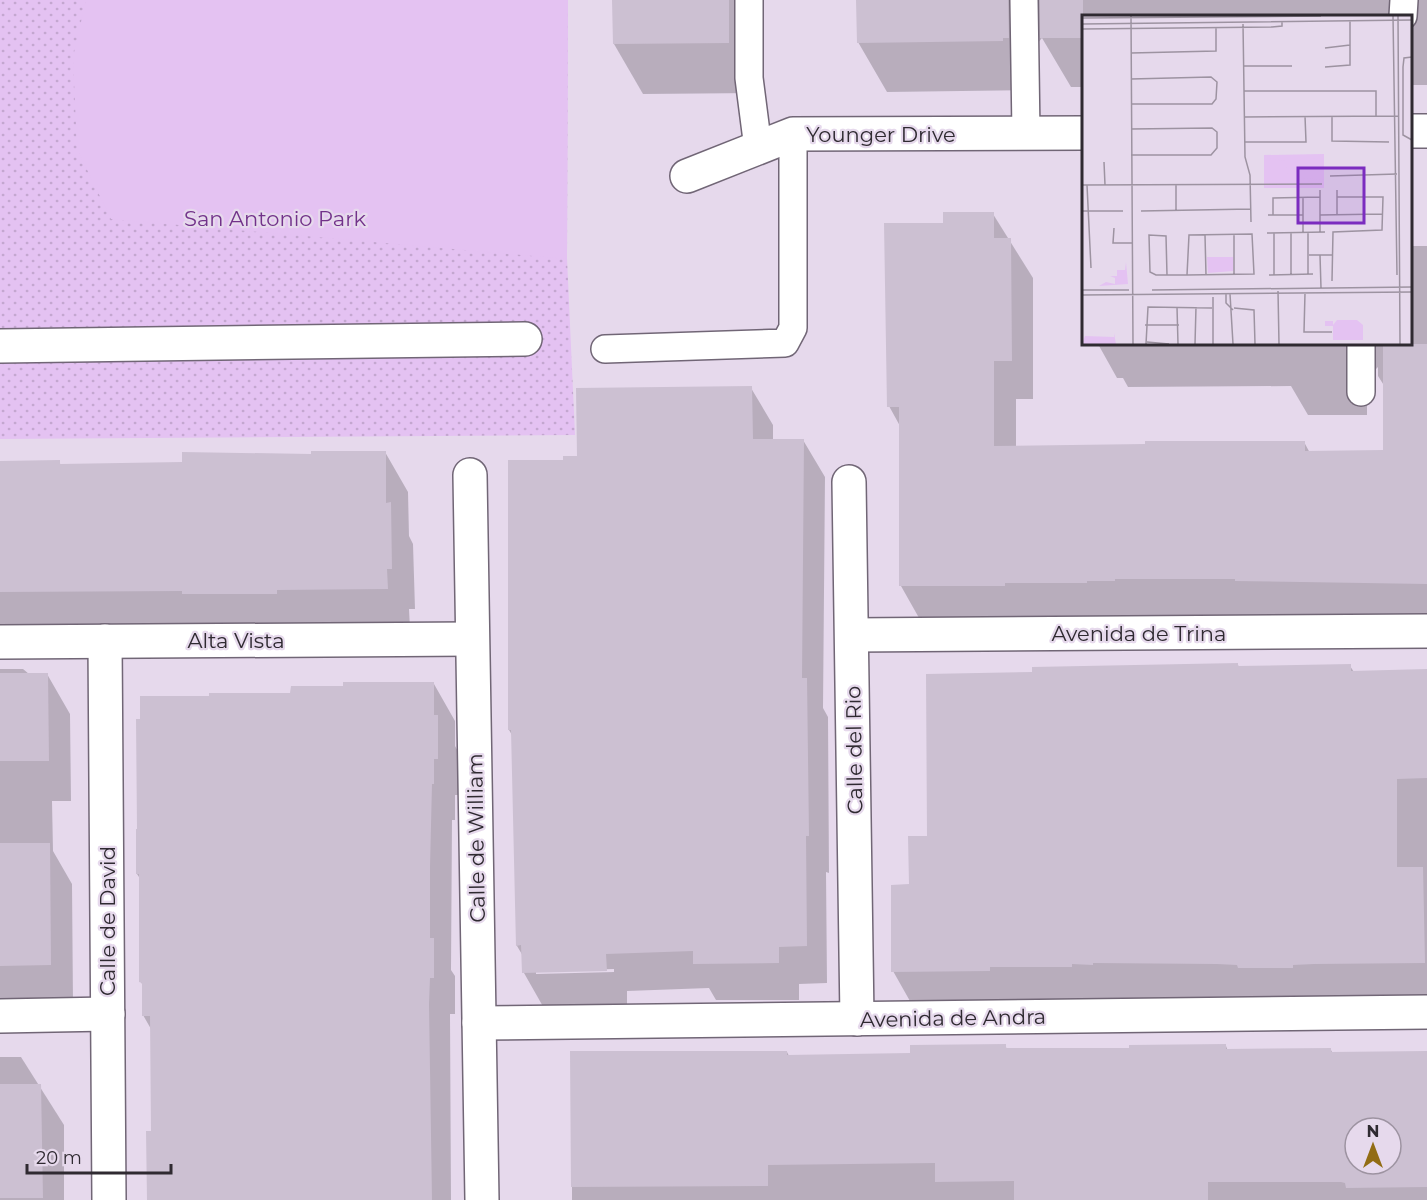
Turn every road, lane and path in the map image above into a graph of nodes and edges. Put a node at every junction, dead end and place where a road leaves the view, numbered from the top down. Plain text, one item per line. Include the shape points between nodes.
1 (749, 0) edge
2 (1024, 0) edge
3 (1404, 0) edge
4 (1403, 15) edge
5 (1026, 133) junction
6 (1082, 133) edge
7 (793, 134) junction
8 (758, 148) junction
9 (687, 176) dead end
10 (525, 339) dead end
11 (1361, 345) edge
12 (0, 346) edge
13 (605, 349) dead end
14 (1361, 392) dead end
15 (470, 475) dead end
16 (849, 482) dead end
17 (1427, 631) edge
18 (852, 635) junction
19 (472, 639) junction
20 (105, 641) junction
21 (0, 642) edge
22 (1427, 1012) edge
23 (108, 1014) junction
24 (0, 1016) edge
25 (857, 1019) junction
26 (479, 1023) junction
27 (109, 1200) edge
28 (482, 1200) edge

1 - 8 lane via 749,78
2 - 5 lane
3 - 4 lane
5 - 6 street, Younger Drive
5 - 7 street, Younger Drive
7 - 8 street, Younger Drive
7 - 13 lane via 793,328 786,343
8 - 9 street, Younger Drive
10 - 12 street
11 - 14 lane
15 - 19 street, Calle de William
16 - 18 street, Calle del Rio
17 - 18 street, Avenida de Trina
18 - 25 street, Calle del Rio
19 - 20 street, Alta Vista
19 - 26 street, Calle de William
20 - 21 street, Alta Vista
20 - 23 street, Calle de David
22 - 25 street, Avenida de Andra
23 - 24 street
23 - 27 street, Calle de David
25 - 26 street, Avenida de Andra
26 - 28 street, Calle de William

